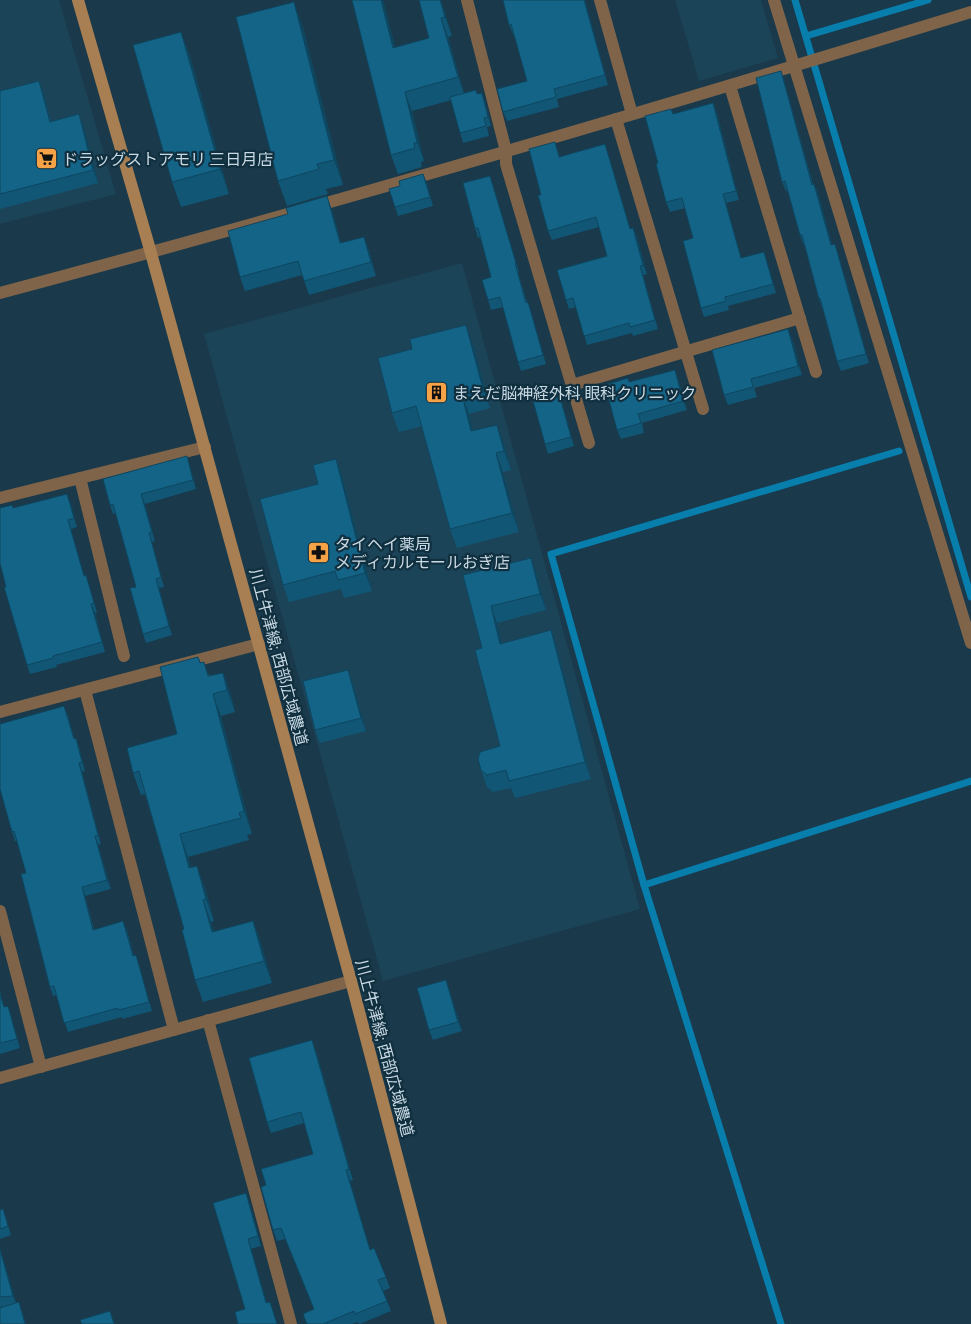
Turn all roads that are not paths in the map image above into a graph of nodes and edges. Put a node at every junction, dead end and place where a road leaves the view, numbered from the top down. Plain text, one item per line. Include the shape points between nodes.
1 (78, 0) edge
2 (467, 0) edge
3 (600, 0) edge
4 (774, 0) edge
5 (971, 12) edge
6 (794, 67) junction
7 (730, 86) junction
8 (632, 114) junction
9 (616, 119) junction
10 (506, 151) junction
11 (151, 253) junction
12 (0, 293) edge
13 (800, 318) junction
14 (686, 352) junction
15 (816, 372) dead end
16 (572, 385) junction
17 (703, 409) dead end
18 (589, 444) dead end
19 (204, 447) junction
20 (80, 478) junction
21 (0, 498) edge
22 (971, 643) edge
23 (258, 644) junction
24 (124, 656) dead end
25 (85, 690) junction
26 (0, 712) edge
27 (0, 911) edge
28 (351, 981) junction
29 (208, 1020) junction
30 (174, 1030) junction
31 (41, 1067) junction
32 (0, 1078) edge
33 (291, 1324) edge
34 (441, 1324) edge

1 - 11 main road, 川上牛津線; 西部広域農道
2 - 10 street
3 - 8 street
4 - 6 street
5 - 6 street
6 - 7 street
6 - 22 street
7 - 8 street
7 - 13 street
8 - 9 street
9 - 10 street
9 - 14 street
10 - 11 street
10 - 16 street via 506,164
11 - 12 street
11 - 19 main road, 川上牛津線; 西部広域農道
13 - 14 street
13 - 15 street
14 - 16 street
14 - 17 street
16 - 18 street
19 - 20 street
19 - 23 main road, 川上牛津線; 西部広域農道
20 - 21 street
20 - 24 street
23 - 25 street
23 - 28 main road, 川上牛津線; 西部広域農道
25 - 26 street
25 - 30 street
27 - 31 street
28 - 29 street
28 - 34 main road, 川上牛津線; 西部広域農道
29 - 30 street
29 - 33 street
30 - 31 street
31 - 32 street

